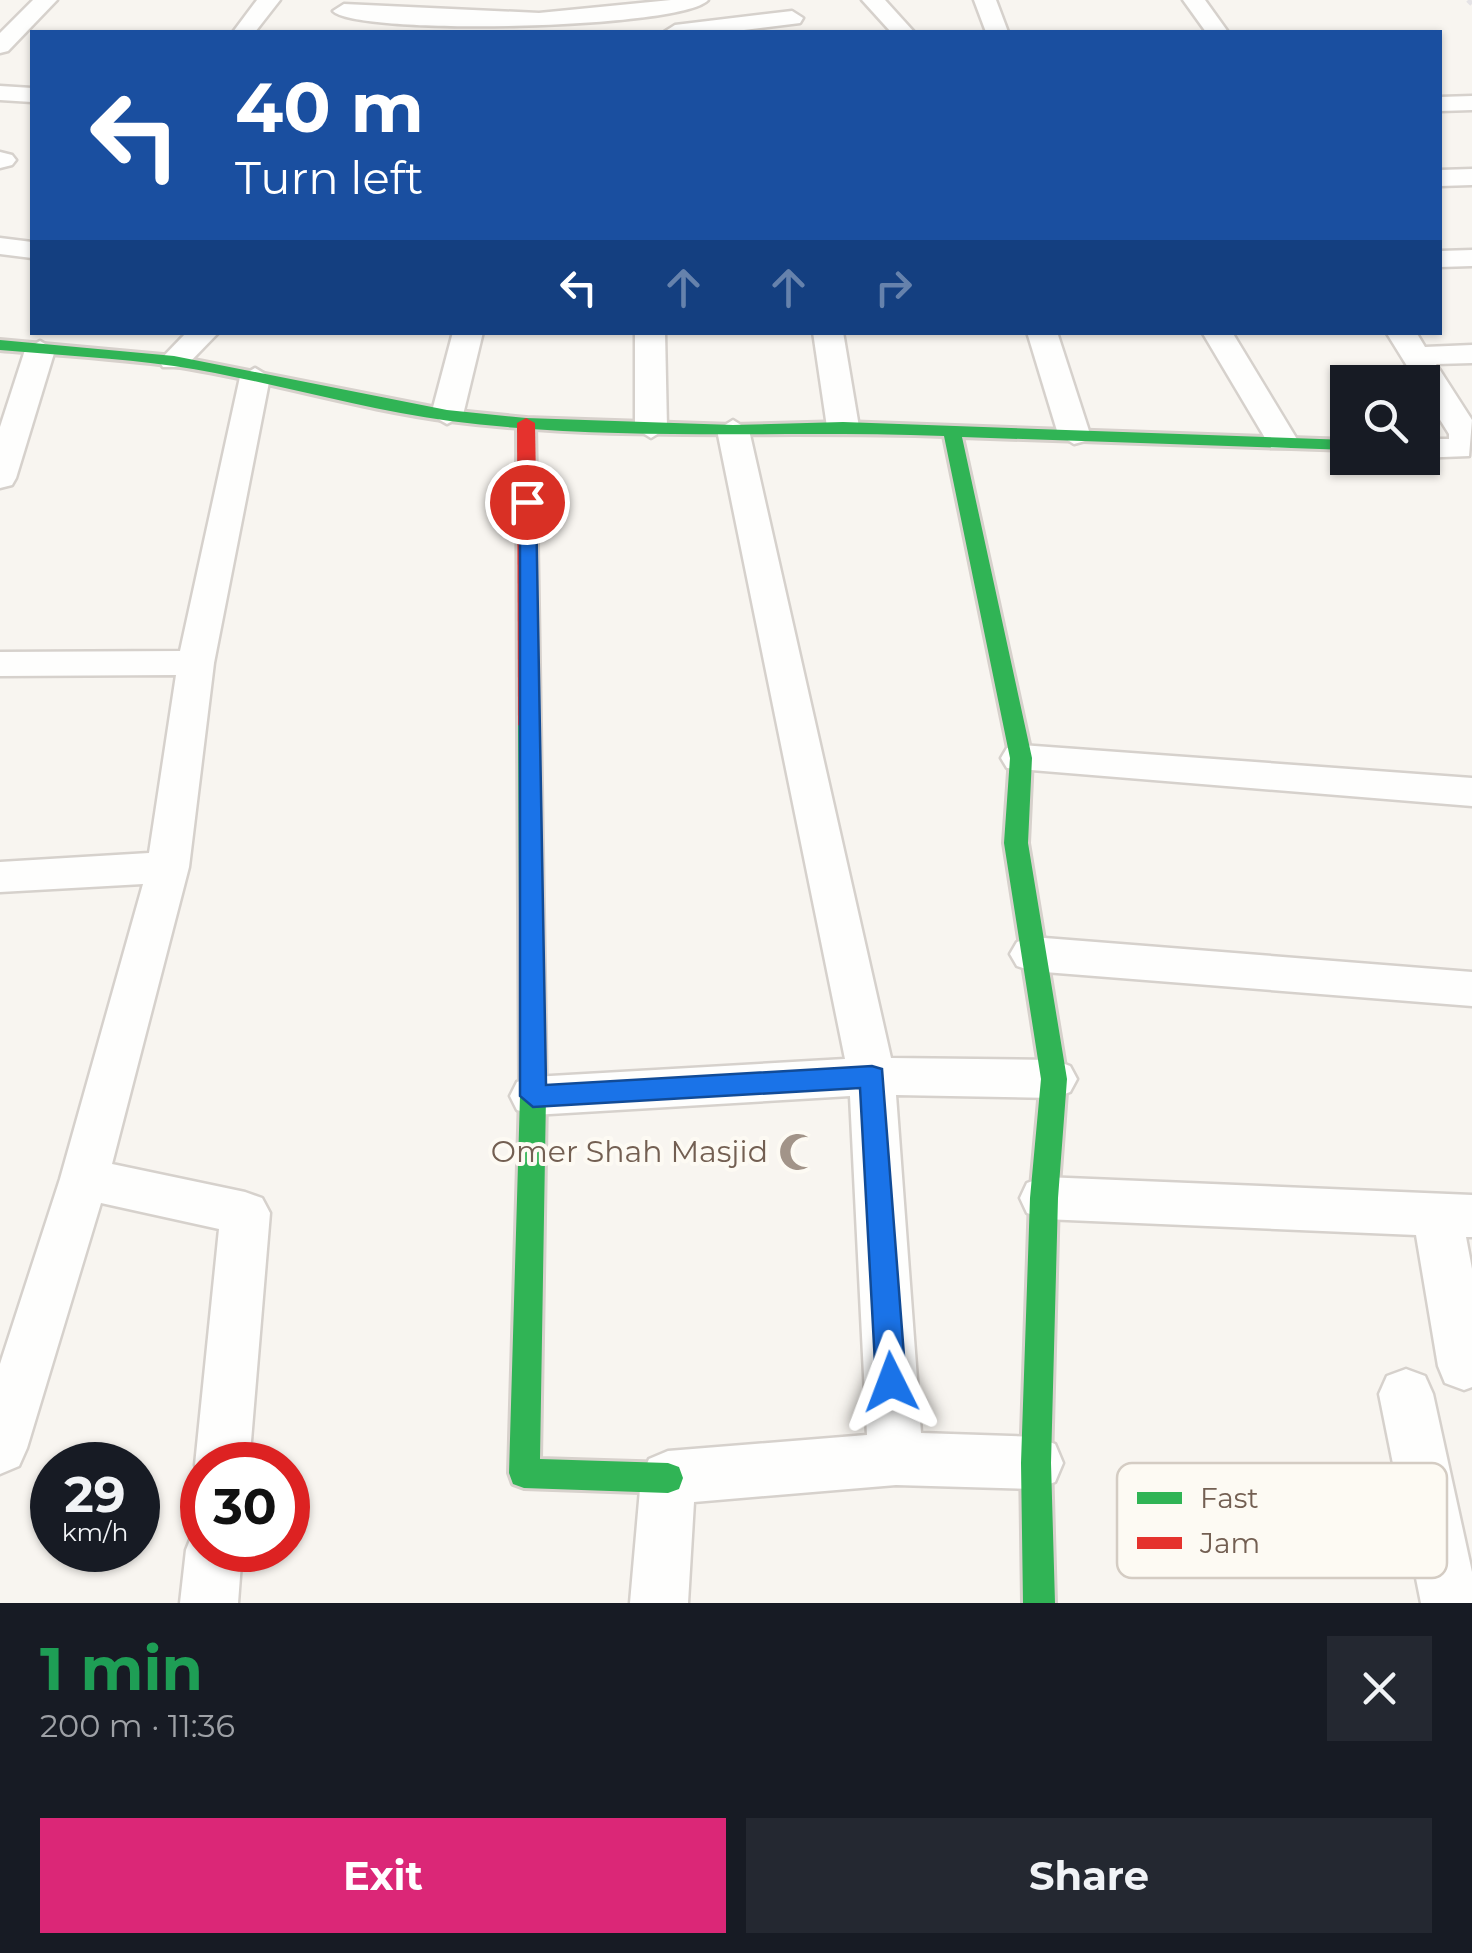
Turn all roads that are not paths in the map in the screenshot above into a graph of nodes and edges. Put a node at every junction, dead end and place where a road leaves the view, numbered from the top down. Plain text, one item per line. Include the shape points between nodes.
1 (46, 0) edge
2 (269, 0) edge
3 (697, 0) edge
4 (872, 0) edge
5 (986, 0) edge
6 (1194, 0) edge
7 (348, 6) edge
8 (638, 12) junction
9 (792, 18) dead end
10 (443, 26) edge
11 (246, 30) edge
12 (332, 30) edge
13 (652, 30) edge
14 (693, 30) edge
15 (900, 30) edge
16 (996, 30) edge
17 (1216, 30) edge
18 (11, 38) edge
19 (0, 93) edge
20 (30, 95) edge
21 (1472, 103) edge
22 (1442, 104) edge
23 (1472, 177) edge
24 (1442, 178) edge
25 (0, 246) edge
26 (30, 250) edge
27 (1472, 258) edge
28 (1442, 259) edge
29 (201, 335) edge
30 (467, 335) edge
31 (650, 335) edge
32 (828, 335) edge
33 (1043, 335) edge
34 (1219, 335) edge
35 (1408, 344) edge
36 (0, 345) edge
37 (40, 350) junction
38 (1472, 354) edge
39 (174, 361) junction
40 (256, 377) junction
41 (447, 414) junction
42 (526, 423) junction
43 (843, 427) junction
44 (651, 428) junction
45 (733, 430) junction
46 (952, 433) junction
47 (1074, 434) junction
48 (1282, 442) junction
49 (1330, 444) edge
50 (1440, 448) edge
51 (1465, 449) edge
52 (0, 478) edge
53 (196, 663) junction
54 (0, 664) edge
55 (1021, 758) junction
56 (1472, 792) edge
57 (168, 866) junction
58 (0, 877) edge
59 (1032, 954) junction
60 (1472, 989) edge
61 (872, 1076) junction
62 (1054, 1079) junction
63 (533, 1096) junction
64 (84, 1179) junction
65 (1044, 1198) junction
66 (1454, 1216) edge
67 (1464, 1366) dead end
68 (1406, 1394) dead end
69 (224, 1442) edge
70 (0, 1448) edge
71 (896, 1459) junction
72 (1036, 1463) junction
73 (1421, 1463) edge
74 (668, 1478) junction
75 (212, 1572) edge
76 (1445, 1578) edge
77 (209, 1603) edge
78 (658, 1603) edge
79 (1039, 1603) edge
80 (1450, 1603) edge

1 - 18 street
2 - 11 street
3 - 8 street
4 - 15 street
5 - 16 street
6 - 17 street
7 - 10 street
7 - 12 street
8 - 10 street
8 - 13 street
9 - 14 street
19 - 20 street
21 - 22 street
23 - 24 street
25 - 26 street
27 - 28 street
29 - 39 street
30 - 41 street
31 - 44 street
32 - 43 street
33 - 47 street
34 - 48 street
35 - 38 street
35 - 51 street via 1465,434
36 - 37 street
37 - 39 street
37 - 52 street
39 - 40 street
40 - 41 street
40 - 53 street
41 - 42 street
42 - 44 street
42 - 63 street
43 - 45 street
43 - 46 street
44 - 45 street
45 - 61 street
46 - 47 street
46 - 55 street
47 - 48 street
48 - 49 street
50 - 51 street
53 - 54 street
53 - 57 street
55 - 56 street
55 - 59 street via 1016,843
57 - 58 street
57 - 64 street
59 - 60 street
59 - 62 street
61 - 62 street
61 - 63 street
61 - 71 street
62 - 65 street
63 - 74 street via 524,1473
64 - 69 street via 246,1213
64 - 70 street
65 - 66 street
65 - 72 street
66 - 67 street
68 - 73 street
71 - 72 street
71 - 74 street
72 - 79 street
74 - 78 street
75 - 77 street
76 - 80 street

